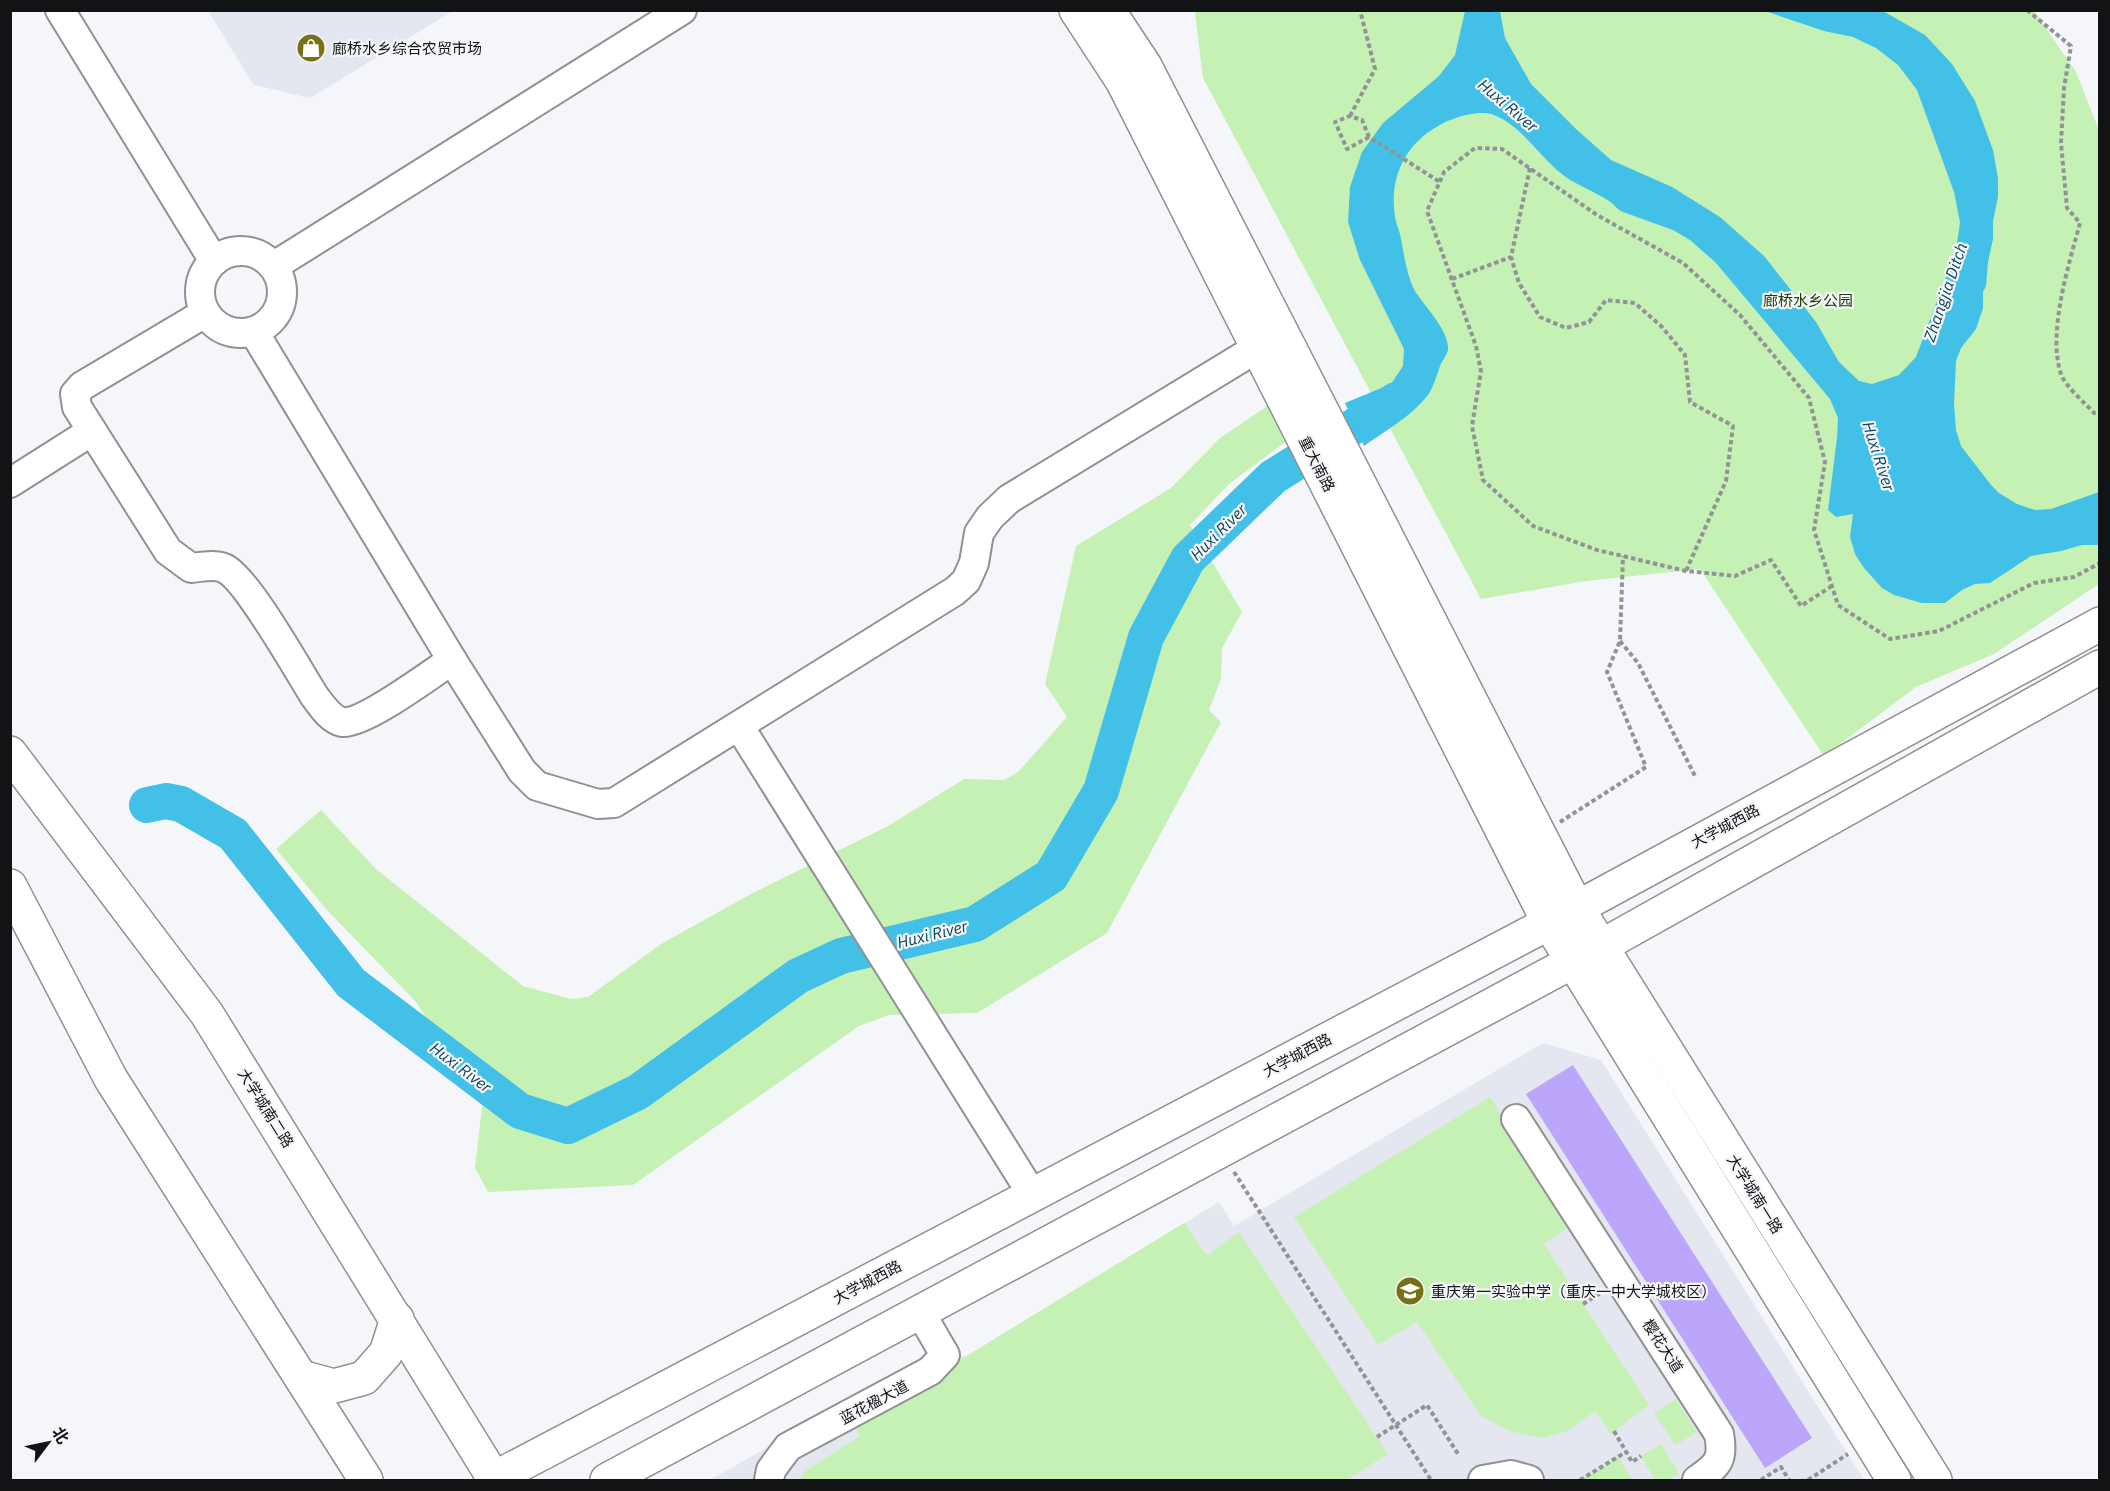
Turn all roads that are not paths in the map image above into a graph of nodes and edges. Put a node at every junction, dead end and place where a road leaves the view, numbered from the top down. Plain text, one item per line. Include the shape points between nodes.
1 (60, 10) edge
2 (682, 10) edge
3 (1076, 10) edge
4 (1108, 10) edge
5 (214, 261) junction
6 (274, 267) junction
7 (205, 313) junction
8 (254, 332) junction
9 (1270, 340) junction
10 (92, 432) junction
11 (10, 483) edge
12 (1354, 504) junction
13 (2100, 624) edge
14 (452, 660) junction
15 (2100, 667) edge
16 (739, 726) junction
17 (10, 753) edge
18 (10, 886) edge
19 (1562, 915) junction
20 (1586, 954) junction
21 (1516, 1119) dead end
22 (1032, 1194) junction
23 (920, 1312) junction
24 (397, 1319) junction
25 (301, 1377) junction
26 (366, 1480) edge
27 (494, 1480) edge
28 (607, 1480) edge
29 (769, 1480) edge
30 (1483, 1480) edge
31 (1529, 1480) edge
32 (1697, 1480) edge
33 (1894, 1480) edge
34 (1935, 1480) edge

1 - 5 street
2 - 6 street
3 - 9 main road, 重大南路 via 1123,82
4 - 9 main road, 重大南路 via 1145,66
5 - 6 street via 226,254 252,252
5 - 7 street via 200,285
6 - 8 street via 283,291 281,304 276,316
7 - 8 street via 226,331
7 - 10 street via 82,386 75,394 77,407
8 - 14 street
9 - 12 main road, 重大南路
9 - 16 street via 1009,499 980,533 974,563 966,581 955,591
10 - 11 street
10 - 14 street via 168,551 191,568 224,568 244,584 327,714 342,722 363,718
12 - 19 main road, 重大南路
12 - 19 main road, 重大南路 via 1539,835
13 - 19 main road, 大学城西路
14 - 16 street via 522,771 537,786 598,804 614,803
15 - 20 main road
16 - 22 street
17 - 24 main road, 大学城南二路 via 207,1014
18 - 25 main road via 111,1078
19 - 20 main road, 大学城南一路
19 - 22 main road, 大学城西路
20 - 23 main road
20 - 33 main road, 大学城南一路
20 - 34 main road, 大学城南一路
21 - 32 street, 樱花大道 via 1719,1434 1723,1452 1714,1468
22 - 27 main road, 大学城西路
23 - 28 main road
23 - 29 street, 蓝花楹大道 via 945,1355 930,1371 788,1448 771,1470
24 - 25 main road via 386,1353 364,1378 334,1386
24 - 27 main road, 大学城南二路
25 - 26 main road
30 - 31 street via 1511,1475

